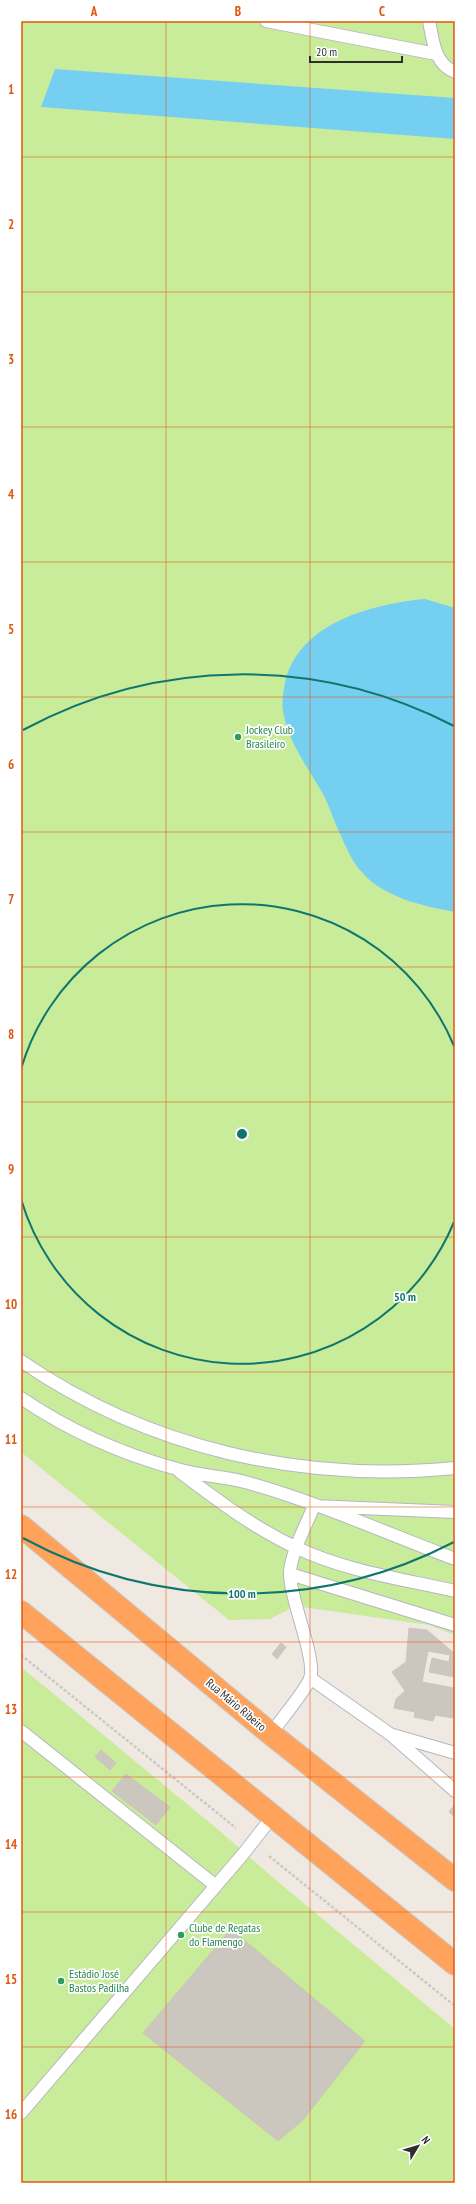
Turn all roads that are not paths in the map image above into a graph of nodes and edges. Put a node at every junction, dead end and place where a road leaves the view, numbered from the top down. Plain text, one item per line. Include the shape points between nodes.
1 (266, 21) edge
2 (429, 21) edge
3 (436, 54) junction
4 (455, 72) edge
5 (21, 1361) edge
6 (21, 1398) edge
7 (455, 1468) edge
8 (177, 1470) junction
9 (314, 1506) junction
10 (455, 1512) edge
11 (21, 1526) edge
12 (297, 1548) junction
13 (455, 1559) edge
14 (290, 1574) junction
15 (455, 1591) edge
16 (21, 1612) edge
17 (455, 1625) edge
18 (310, 1678) junction
19 (21, 1731) edge
20 (271, 1734) junction
21 (390, 1734) junction
22 (455, 1753) edge
23 (455, 1791) edge
24 (272, 1817) junction
25 (455, 1880) edge
26 (216, 1886) junction
27 (455, 1964) edge
28 (21, 2113) edge

1 - 3 lane
2 - 3 lane
3 - 4 lane via 449,70
5 - 7 lane via 95,1405 177,1439 266,1463 333,1471 411,1472
6 - 8 lane via 94,1440
8 - 9 lane via 244,1482
8 - 12 lane via 231,1512
9 - 10 lane
9 - 12 lane
9 - 13 lane
11 - 20 highway, Rua Mário Ribeiro
12 - 14 lane
12 - 15 lane via 360,1570
14 - 17 lane
14 - 18 lane via 294,1606 304,1632 310,1661
16 - 24 highway
18 - 20 lane
18 - 21 lane
19 - 26 lane
20 - 25 highway, Rua Mário Ribeiro
21 - 22 lane
21 - 23 lane
24 - 26 lane
24 - 27 highway
26 - 28 lane

